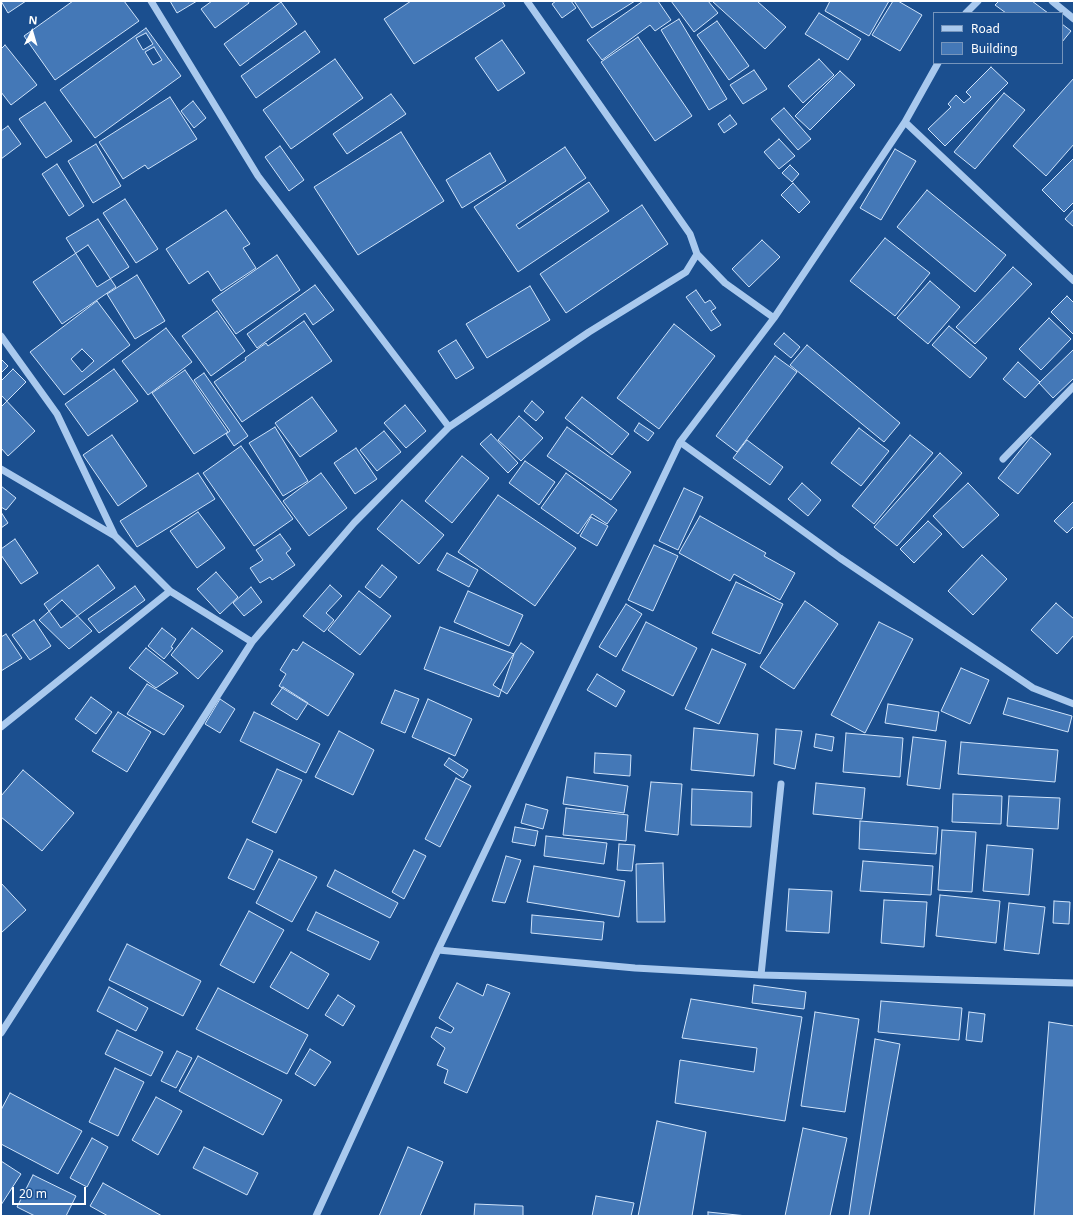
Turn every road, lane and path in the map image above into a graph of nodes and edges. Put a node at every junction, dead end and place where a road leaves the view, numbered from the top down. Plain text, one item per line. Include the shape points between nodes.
1 (151, 1) edge
2 (527, 1) edge
3 (978, 1) edge
4 (1052, 1) edge
5 (967, 12) edge
6 (1074, 19) edge
7 (937, 64) edge
8 (906, 122) junction
9 (697, 254) junction
10 (1074, 281) edge
11 (774, 318) junction
12 (1, 336) edge
13 (1074, 386) edge
14 (449, 427) junction
15 (680, 442) junction
16 (1003, 459) dead end
17 (1, 469) edge
18 (114, 536) junction
19 (170, 591) junction
20 (252, 642) junction
21 (1074, 704) edge
22 (1, 727) edge
23 (781, 784) dead end
24 (438, 950) junction
25 (761, 975) junction
26 (1074, 983) edge
27 (1, 1033) edge
28 (316, 1216) edge

1 - 14 street via 258,176
2 - 9 street via 690,234
3 - 5 street
4 - 6 street
7 - 8 street
8 - 10 street
8 - 11 street
9 - 11 street via 725,283
9 - 14 street via 686,272 589,332
11 - 15 street
12 - 18 street via 57,414
13 - 16 street
14 - 20 street via 354,522
15 - 21 street via 840,558 1032,688
15 - 24 street
17 - 18 street
18 - 19 street
19 - 20 street
19 - 22 street
20 - 27 street
23 - 25 street
24 - 25 street via 635,968
24 - 28 street
25 - 26 street

